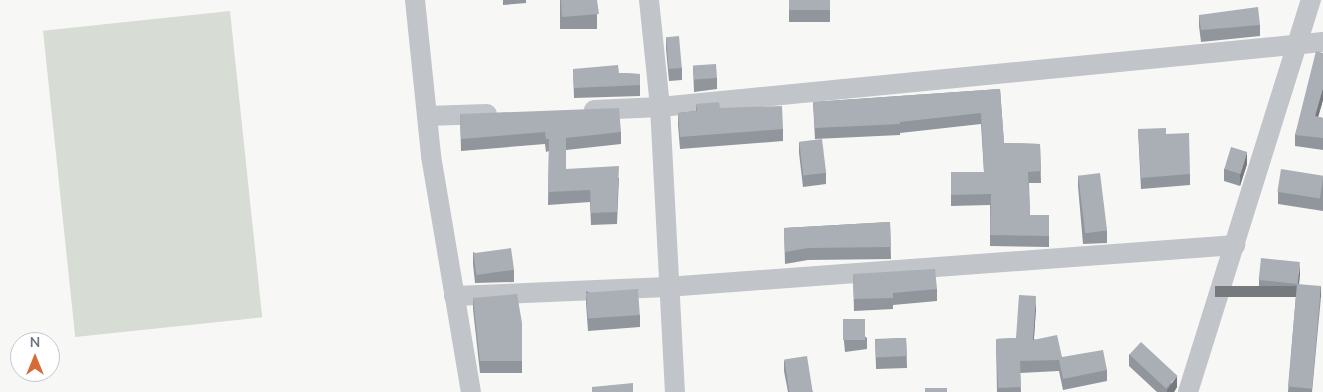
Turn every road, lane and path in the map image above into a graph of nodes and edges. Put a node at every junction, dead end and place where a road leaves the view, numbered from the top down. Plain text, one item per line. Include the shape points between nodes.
1 (415, 0) edge
2 (650, 0) edge
3 (1311, 0) edge
4 (1323, 42) edge
5 (1298, 43) junction
6 (660, 107) junction
7 (573, 110) edge
8 (505, 113) edge
9 (427, 116) junction
10 (1235, 245) junction
11 (667, 287) junction
12 (454, 296) junction
13 (471, 392) edge
14 (675, 392) edge
15 (1188, 392) edge

1 - 9 street
2 - 6 street
3 - 5 street
4 - 5 street
5 - 6 street
5 - 10 street
6 - 7 street
6 - 11 street
8 - 9 street
9 - 12 street
10 - 11 street
10 - 15 street
11 - 12 street
11 - 14 street
12 - 13 street

